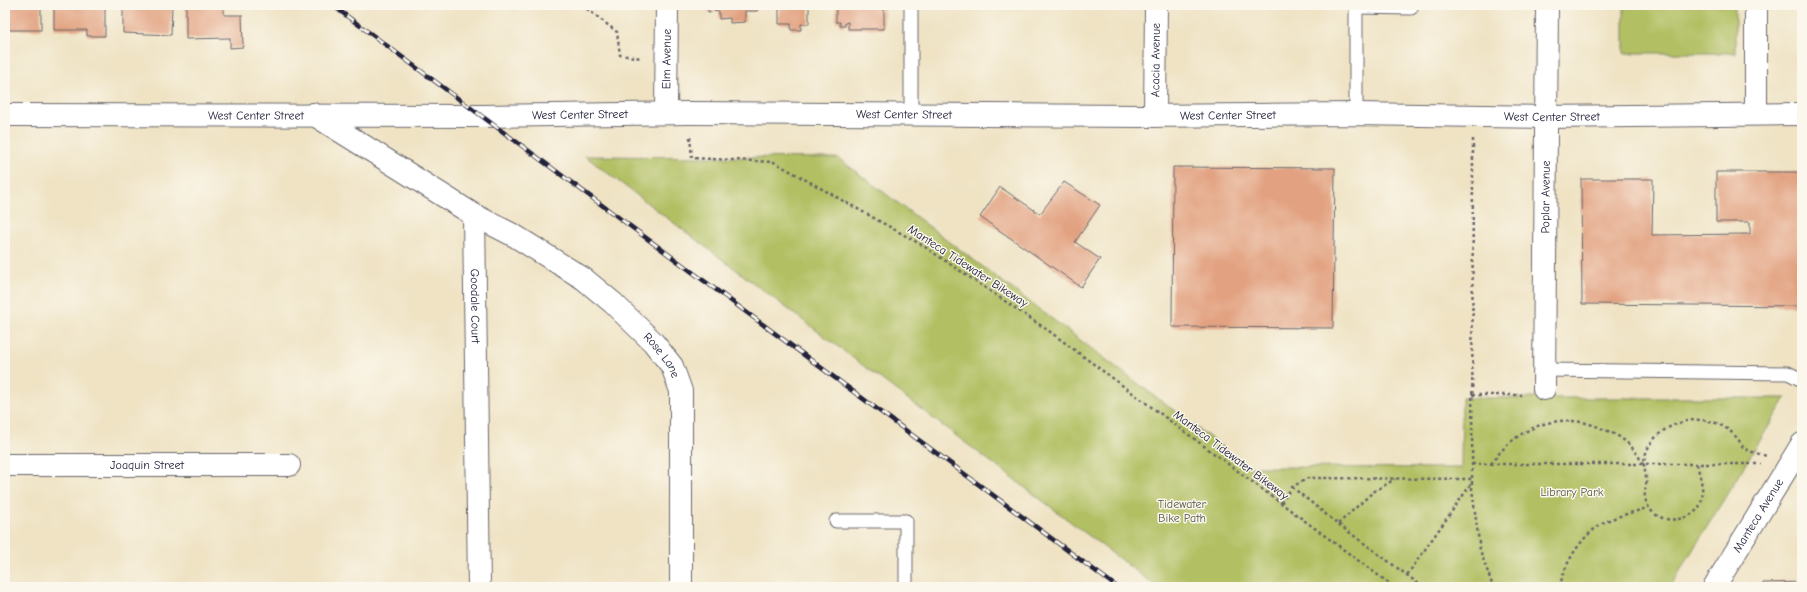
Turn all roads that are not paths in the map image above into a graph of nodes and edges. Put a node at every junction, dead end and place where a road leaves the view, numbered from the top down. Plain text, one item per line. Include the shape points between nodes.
1 (667, 5) edge
2 (911, 5) edge
3 (1156, 5) edge
4 (1547, 5) edge
5 (1756, 5) edge
6 (1356, 6) edge
7 (1411, 8) dead end
8 (666, 113) junction
9 (313, 114) junction
10 (911, 114) junction
11 (1356, 114) junction
12 (1756, 114) junction
13 (1802, 114) edge
14 (5, 115) edge
15 (1155, 116) junction
16 (1545, 118) junction
17 (474, 215) junction
18 (1544, 380) joint
19 (1802, 380) edge
20 (1802, 444) edge
21 (5, 465) edge
22 (289, 465) dead end
23 (836, 521) dead end
24 (479, 587) edge
25 (681, 587) edge
26 (906, 587) edge
27 (1714, 587) edge

1 - 8 street, Elm Avenue
2 - 10 lane
3 - 15 street, Acacia Avenue
4 - 16 street, Poplar Avenue
5 - 12 street
6 - 7 lane
6 - 11 lane
8 - 9 street, West Center Street via 480,116
8 - 10 street, West Center Street
9 - 14 street, West Center Street
9 - 17 street
10 - 15 street, West Center Street
11 - 15 street, West Center Street
11 - 16 street, West Center Street
12 - 13 street, West Center Street
12 - 16 street, West Center Street
16 - 18 street, Poplar Avenue
17 - 24 street, Goodale Court
17 - 25 street, Rose Lane via 584,279 653,342 672,366 681,391
18 - 19 lane via 1788,373
20 - 27 street, Manteca Avenue
21 - 22 street, Joaquin Street
23 - 26 lane via 906,521

